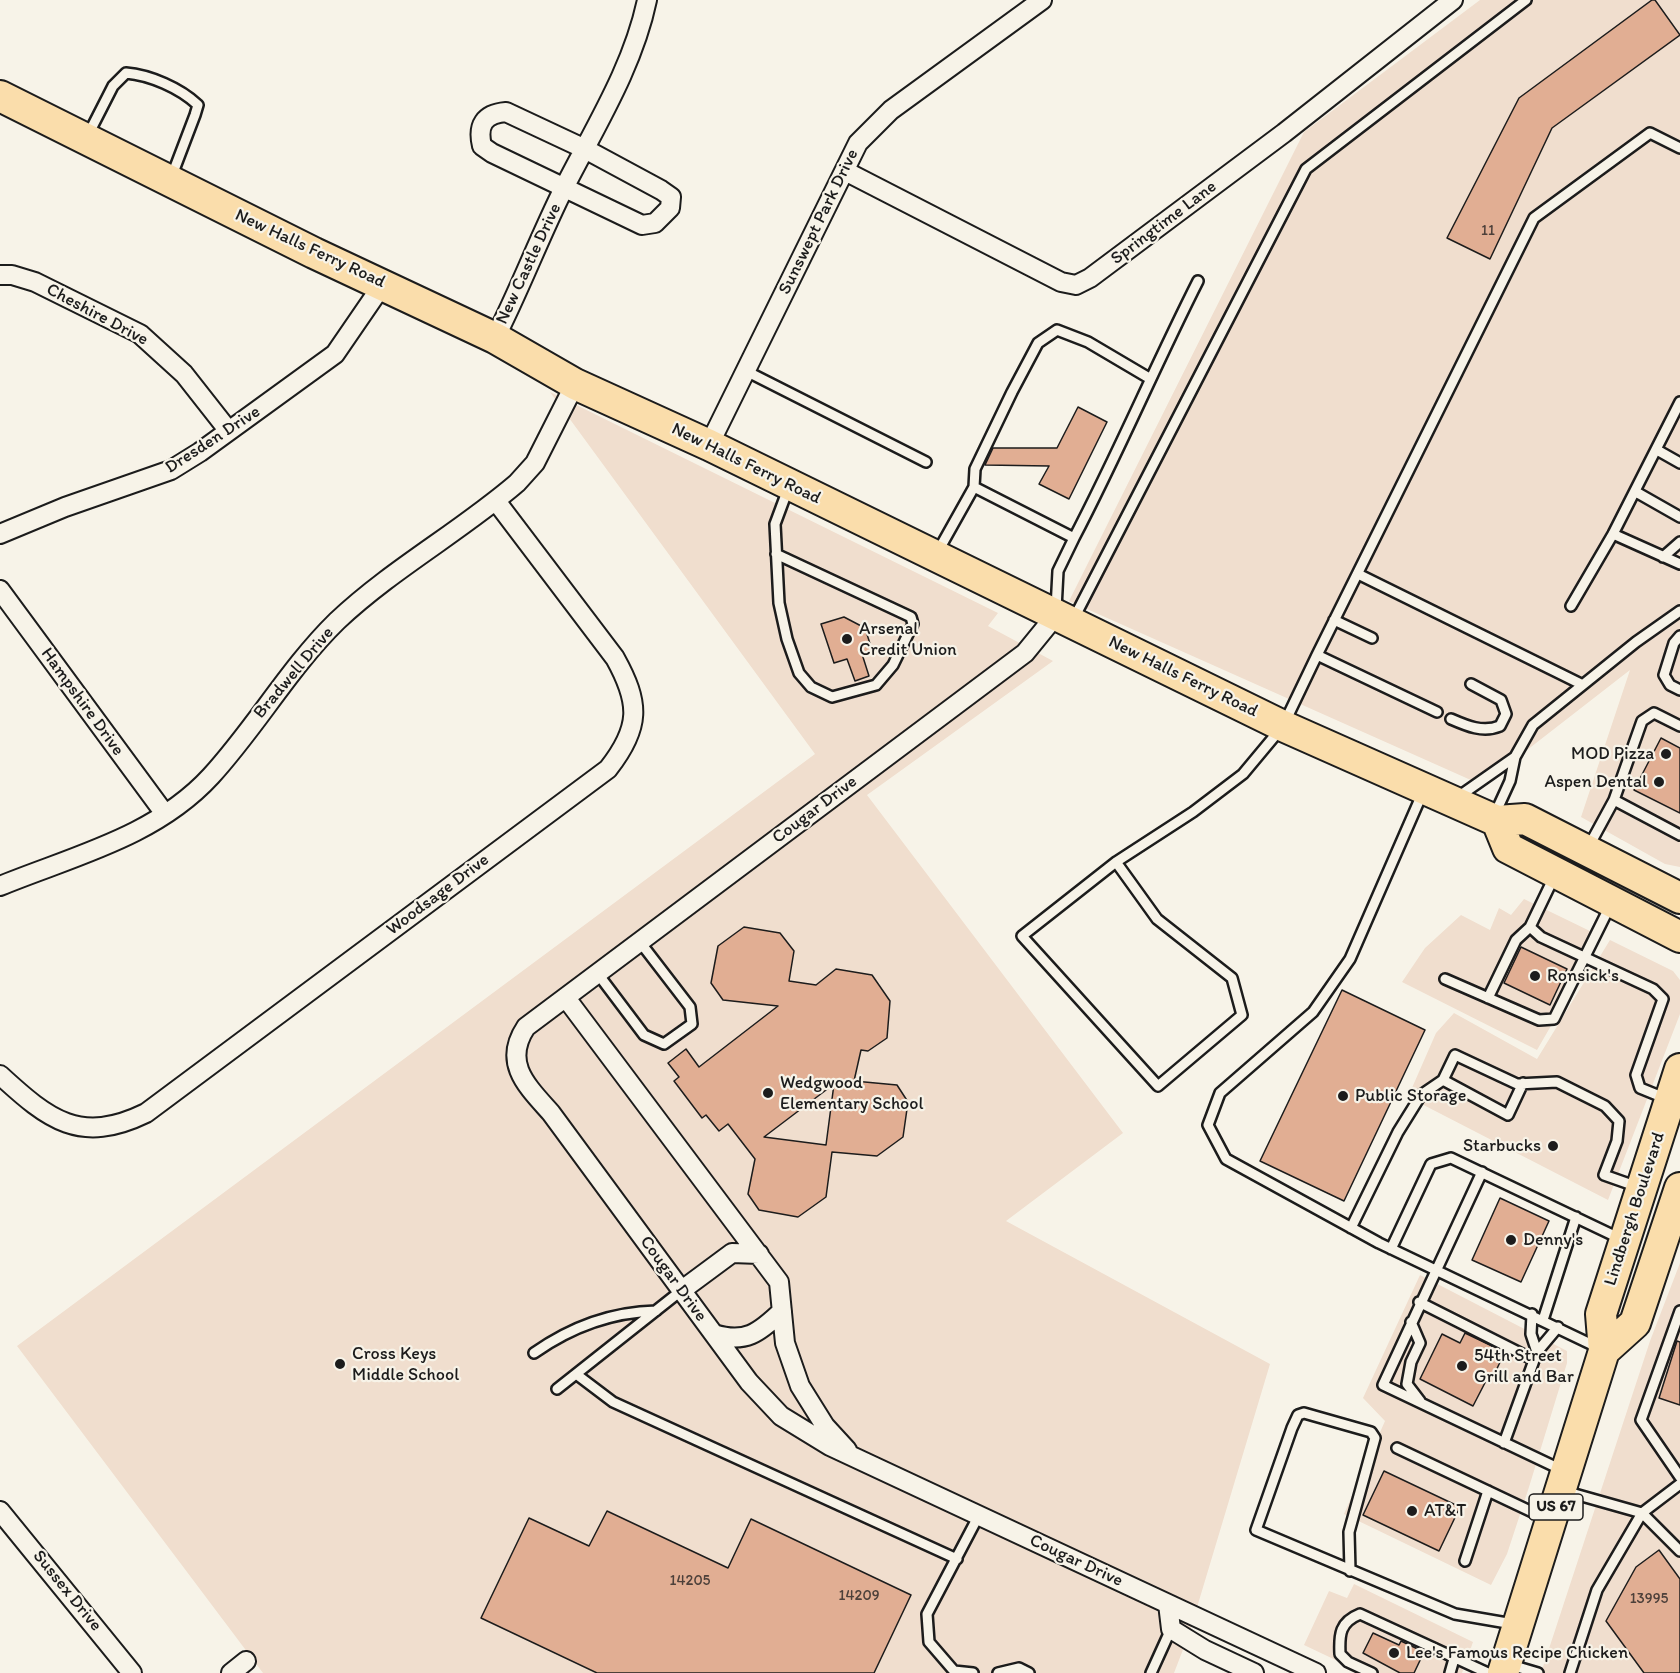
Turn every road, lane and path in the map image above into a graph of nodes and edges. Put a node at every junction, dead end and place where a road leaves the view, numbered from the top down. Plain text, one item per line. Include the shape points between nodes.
1 (647, 0) edge
2 (1042, 0) edge
3 (1454, 0) edge
4 (1526, 0) edge
5 (0, 96) edge
6 (86, 140) junction
7 (1680, 148) edge
8 (585, 149) junction
9 (845, 171) junction
10 (170, 182) junction
11 (564, 189) junction
12 (0, 275) edge
13 (1197, 281) dead end
14 (383, 284) junction
15 (495, 338) junction
16 (746, 371) junction
17 (1149, 378) junction
18 (575, 384) junction
19 (1680, 402) edge
20 (228, 430) junction
21 (709, 445) junction
22 (1657, 450) junction
23 (926, 462) dead end
24 (1680, 463) edge
25 (789, 484) junction
26 (974, 488) junction
27 (1636, 492) junction
28 (496, 501) junction
29 (1680, 517) edge
30 (0, 534) edge
31 (1613, 534) junction
32 (1074, 538) junction
33 (1680, 542) edge
34 (776, 554) junction
35 (935, 556) junction
36 (1663, 557) junction
37 (1680, 564) edge
38 (1358, 574) junction
39 (0, 590) edge
40 (1571, 606) dead end
41 (1680, 611) edge
42 (1064, 618) junction
43 (1334, 620) junction
44 (1680, 636) edge
45 (1372, 638) dead end
46 (1317, 654) junction
47 (1471, 684) dead end
48 (1581, 684) junction
49 (1680, 690) edge
50 (1437, 712) dead end
51 (1451, 719) dead end
52 (1283, 726) junction
53 (1680, 726) edge
54 (1515, 757) junction
55 (1424, 789) junction
56 (1614, 800) junction
57 (1452, 802) junction
58 (165, 814) junction
59 (1495, 820) junction
60 (1680, 835) edge
61 (1586, 851) junction
62 (1116, 861) junction
63 (1555, 875) junction
64 (0, 886) edge
65 (1677, 894) edge
66 (1612, 903) junction
67 (1530, 927) junction
68 (1680, 937) edge
69 (640, 942) junction
70 (1584, 957) junction
71 (598, 974) junction
72 (1445, 979) dead end
73 (567, 998) junction
74 (1488, 998) junction
75 (1680, 1069) edge
76 (0, 1075) edge
77 (1443, 1080) junction
78 (1523, 1083) junction
79 (1670, 1100) junction
80 (1482, 1172) junction
81 (1641, 1188) junction
82 (1680, 1188) edge
83 (1576, 1217) junction
84 (1674, 1227) edge
85 (1352, 1228) junction
86 (1624, 1241) junction
87 (1391, 1249) junction
88 (759, 1254) junction
89 (1436, 1270) junction
90 (682, 1290) junction
91 (1419, 1302) junction
92 (656, 1311) junction
93 (782, 1311) junction
94 (1680, 1311) edge
95 (1532, 1314) junction
96 (1543, 1320) junction
97 (1411, 1322) junction
98 (1558, 1327) junction
99 (714, 1334) junction
100 (1604, 1351) junction
101 (534, 1353) dead end
102 (1536, 1356) junction
103 (576, 1374) junction
104 (557, 1389) dead end
105 (1421, 1403) junction
106 (1504, 1443) junction
107 (1397, 1448) dead end
108 (853, 1456) junction
109 (1680, 1477) edge
110 (1564, 1481) junction
111 (1680, 1484) edge
112 (1488, 1491) junction
113 (0, 1511) edge
114 (1642, 1513) junction
115 (979, 1515) junction
116 (1552, 1521) junction
117 (1680, 1551) edge
118 (957, 1559) junction
119 (1465, 1561) dead end
120 (1350, 1571) junction
121 (1168, 1604) junction
122 (1519, 1625) junction
123 (1171, 1629) junction
124 (1454, 1659) junction
125 (246, 1660) dead end
126 (1499, 1670) edge
127 (132, 1673) edge
128 (231, 1673) edge
129 (973, 1673) edge
130 (998, 1673) edge
131 (1029, 1673) edge
132 (1151, 1673) edge
133 (1254, 1673) edge
134 (1316, 1673) edge
135 (1372, 1673) edge
136 (1450, 1673) edge
137 (1538, 1673) edge
138 (1570, 1673) edge

1 - 8 street, New Castle Drive via 631,55
2 - 9 street, Sunswept Park Drive via 873,126 858,143
3 - 9 street, Springtime Lane via 1173,218 1076,285 1061,282
4 - 42 lane via 1306,169
5 - 6 main road, New Halls Ferry Road
6 - 10 main road, New Halls Ferry Road
6 - 10 lane via 118,78 126,73 142,74 198,105
7 - 38 lane via 1650,133 1534,218
8 - 11 street, New Castle Drive
8 - 11 street, New Castle Drive via 661,190 670,197 670,208 655,223 642,225
8 - 11 street, New Castle Drive via 506,112 492,114 482,123 482,146
9 - 16 street, Sunswept Park Drive
10 - 14 main road, New Halls Ferry Road
11 - 15 street, New Castle Drive
12 - 20 street, Cheshire Drive via 34,282 140,334 184,374
13 - 17 lane
14 - 15 main road, New Halls Ferry Road
14 - 20 street, Dresden Drive via 335,354
15 - 18 main road, New Halls Ferry Road
16 - 21 street, Sunswept Park Drive
16 - 23 lane
17 - 26 lane via 1088,342 1057,330 1038,343 1012,392 975,469
17 - 32 lane via 1118,454
18 - 21 main road, New Halls Ferry Road
18 - 28 street, Bradwell Drive via 535,463
19 - 22 lane
20 - 30 street, Dresden Drive via 171,470
21 - 25 main road, New Halls Ferry Road
22 - 24 lane
22 - 27 lane
25 - 34 lane via 775,524
25 - 35 main road, New Halls Ferry Road
26 - 32 lane
26 - 35 lane
27 - 29 lane
27 - 31 lane
28 - 58 street, Bradwell Drive via 339,620 311,648 211,777
28 - 76 street, Woodsage Drive via 615,658 627,680 634,706 631,731 608,769 146,1113 123,1125 81,1127 44,1112
31 - 36 lane
31 - 40 lane
32 - 42 lane via 1058,571
33 - 36 lane
34 - 34 lane via 779,603 800,673 811,687 832,696 876,685 893,665 913,624 911,617
35 - 42 main road, New Halls Ferry Road
36 - 37 lane
38 - 43 lane
38 - 48 lane
39 - 58 street, Hampshire Drive
41 - 48 lane
42 - 52 main road, New Halls Ferry Road
42 - 69 street, Cougar Drive via 1025,653
43 - 45 lane
43 - 46 lane
44 - 49 lane via 1664,675 1670,685
46 - 50 lane
46 - 52 lane
47 - 51 lane via 1501,700 1506,714 1500,726 1489,731
48 - 54 lane via 1533,725
52 - 55 main road, New Halls Ferry Road
52 - 62 lane via 1244,774
53 - 56 lane via 1654,714 1642,720
54 - 57 lane
54 - 59 lane
55 - 57 main road, New Halls Ferry Road
55 - 85 lane via 1350,959 1312,1012 1220,1093 1208,1125 1226,1159
56 - 60 lane
56 - 61 lane
57 - 59 main road, New Halls Ferry Road
58 - 64 street, Bradwell Drive via 132,835
59 - 61 main road, New Halls Ferry Road via 1525,819
59 - 63 main road via 1508,848
61 - 65 main road, New Halls Ferry Road
62 - 62 lane via 1022,936 1158,1086 1242,1016 1232,978 1157,919
63 - 66 main road
63 - 67 lane
66 - 68 main road
66 - 70 lane
67 - 70 lane via 1541,937
67 - 74 lane via 1516,940
69 - 71 street, Cougar Drive
69 - 71 lane via 690,1007 692,1024 664,1044 644,1035
70 - 74 lane via 1554,1019 1539,1020
70 - 79 lane via 1653,989 1663,999 1636,1075 1641,1088
71 - 73 street, Cougar Drive
72 - 74 lane
73 - 88 street, Cougar Drive
73 - 90 street, Cougar Drive via 526,1027 518,1040 515,1054 521,1077
75 - 79 main road, Lindbergh Boulevard / US 67
77 - 78 lane via 1455,1055 1517,1084
77 - 78 lane via 1508,1115
77 - 85 lane via 1421,1095 1398,1132
78 - 81 lane via 1557,1082 1605,1106 1619,1121 1617,1142 1605,1175
79 - 81 main road, Lindbergh Boulevard / US 67
80 - 83 lane
80 - 87 lane via 1451,1158 1431,1164
80 - 89 lane
81 - 86 main road, Lindbergh Boulevard / US 67
82 - 84 main road, Lindbergh Boulevard
83 - 86 lane
83 - 96 lane
84 - 100 main road, Lindbergh Boulevard via 1635,1323
85 - 87 lane
86 - 100 main road, Lindbergh Boulevard / US 67 via 1601,1314
87 - 89 lane
88 - 90 street via 732,1253
88 - 93 street, Cougar Drive via 779,1282
89 - 91 lane
89 - 95 lane
90 - 92 lane
90 - 99 street, Cougar Drive
91 - 97 lane
91 - 102 lane
92 - 101 lane via 627,1311 584,1324
92 - 103 lane
93 - 99 street, Cougar Drive via 743,1338 731,1340
93 - 108 street, Cougar Drive via 785,1343 800,1386 825,1426
94 - 109 lane via 1641,1420
95 - 96 lane
95 - 102 lane
96 - 98 lane
97 - 105 lane via 1420,1343 1407,1384
97 - 105 lane via 1383,1385
98 - 100 lane
98 - 102 lane
99 - 108 street, Cougar Drive via 749,1382 781,1416 803,1432
100 - 110 main road, Lindbergh Boulevard / US 67
102 - 106 lane
103 - 104 lane
103 - 118 lane via 613,1402
105 - 106 lane
106 - 110 lane
107 - 112 lane
108 - 115 street, Cougar Drive
110 - 114 lane
110 - 116 main road, Lindbergh Boulevard / US 67
111 - 114 lane
112 - 116 lane
112 - 119 lane
113 - 127 street, Sussex Drive
114 - 117 lane
114 - 138 lane via 1597,1590
115 - 118 lane
115 - 121 street, Cougar Drive
116 - 122 main road, Lindbergh Boulevard / US 67
118 - 129 lane via 927,1614 929,1642 954,1671
120 - 120 lane via 1256,1530 1298,1415 1304,1413 1371,1432 1375,1438 1349,1532
120 - 122 lane via 1455,1614
121 - 123 street
121 - 134 street, Cougar Drive
122 - 126 main road, Lindbergh Boulevard / US 67
123 - 132 lane
123 - 133 street
124 - 126 lane
124 - 135 lane via 1360,1614 1349,1618 1342,1627 1340,1654
124 - 136 lane
125 - 128 street
126 - 137 lane
130 - 131 lane via 1019,1668

